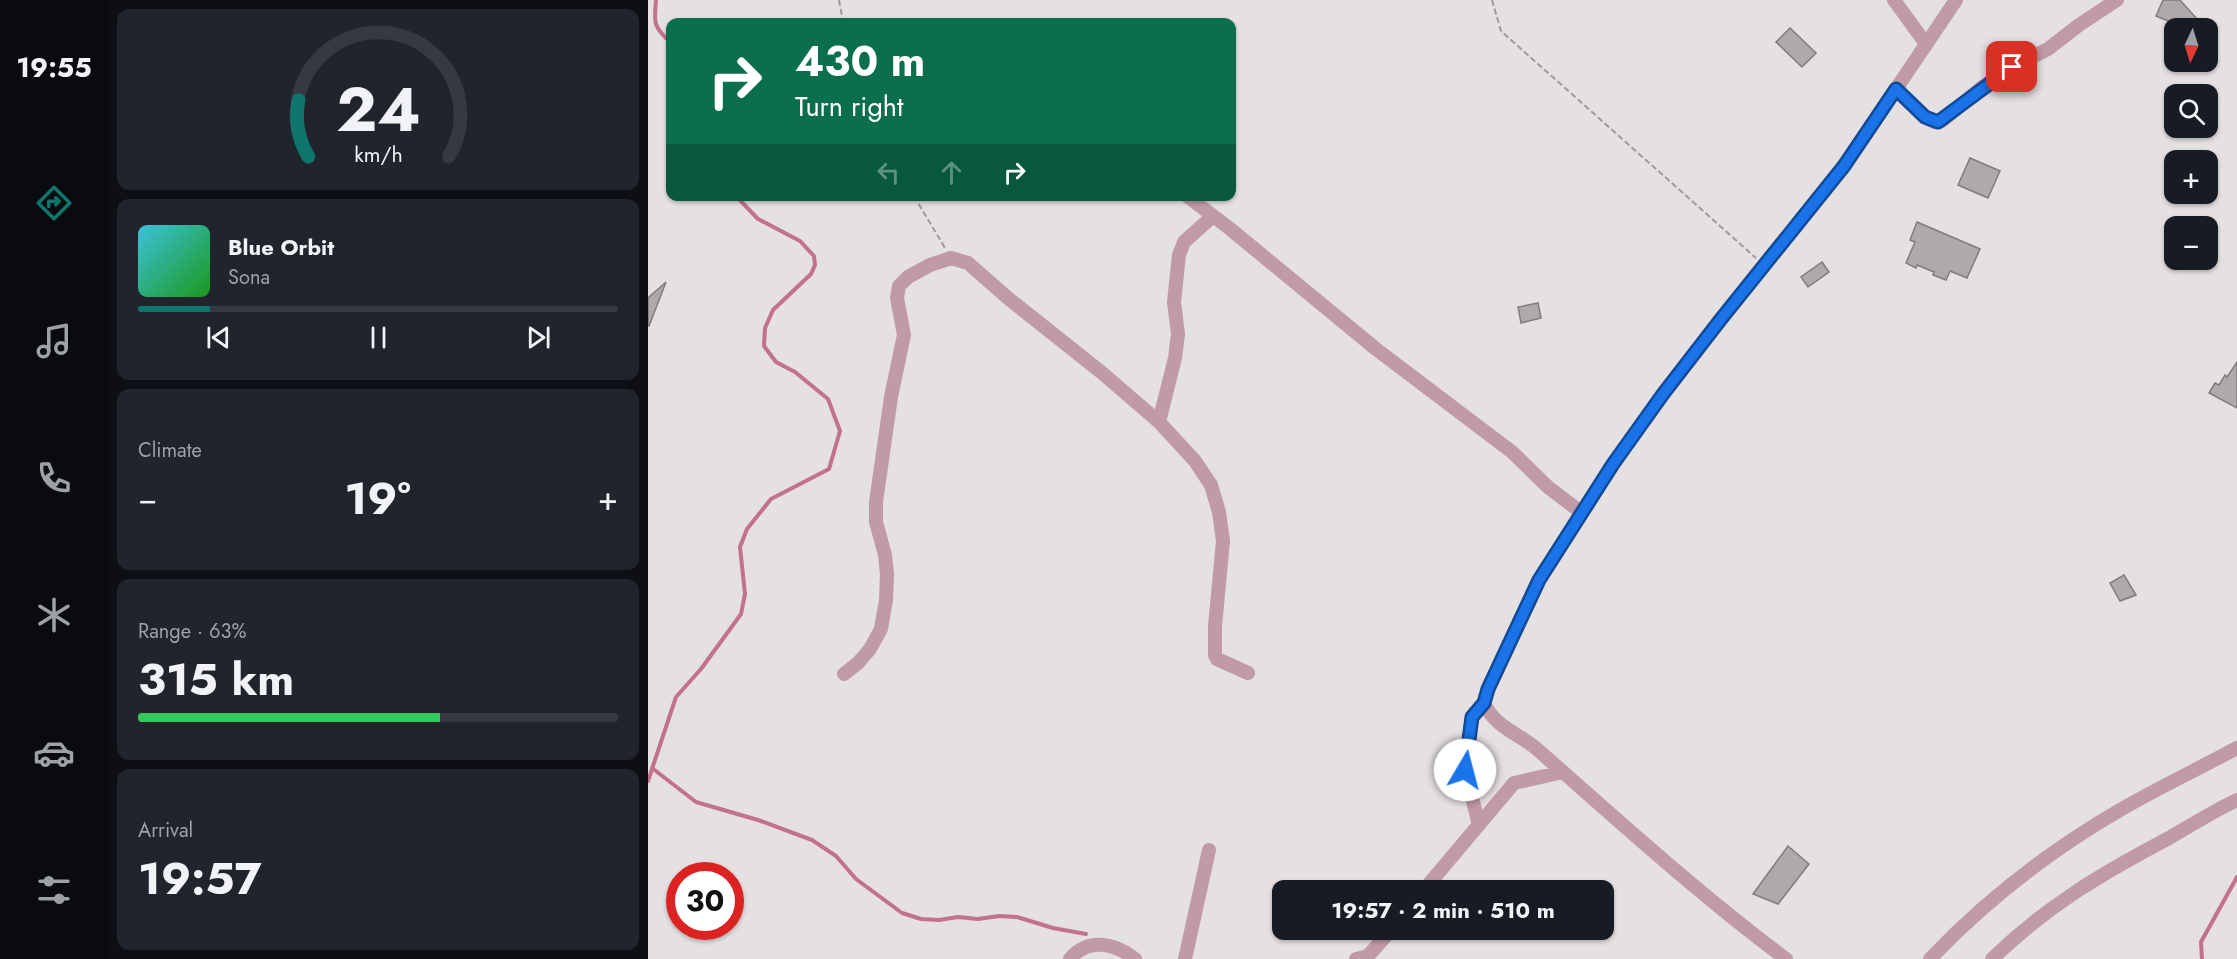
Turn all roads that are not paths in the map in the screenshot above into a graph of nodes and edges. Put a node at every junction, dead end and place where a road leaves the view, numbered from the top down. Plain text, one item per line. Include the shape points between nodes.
1 (1894, 0) edge
2 (1956, 0) edge
3 (2117, 0) edge
4 (1926, 44) junction
5 (1896, 89) junction
6 (1194, 201) edge
7 (1213, 216) junction
8 (1159, 422) junction
9 (1582, 513) junction
10 (1248, 673) dead end
11 (843, 674) dead end
12 (1484, 703) junction
13 (2237, 748) edge
14 (1563, 772) junction
15 (2237, 800) edge
16 (1479, 825) junction
17 (1209, 850) dead end
18 (1432, 880) edge
19 (1382, 940) edge
20 (1070, 959) edge
21 (1135, 959) edge
22 (1185, 959) edge
23 (1356, 959) edge
24 (1786, 959) edge
25 (1930, 959) edge
26 (1992, 959) edge

1 - 4 street
2 - 4 street
3 - 5 street via 2048,49 1981,88 1942,121 1925,117
4 - 5 street
5 - 9 street via 1844,166 1663,394
6 - 7 street
7 - 8 street via 1184,242 1179,255 1174,302 1178,334
7 - 9 street via 1376,349 1512,452
8 - 10 street via 1212,485 1223,541 1215,656
8 - 11 street via 968,263 951,258 908,277 899,286 897,297 904,335 876,502 876,522 886,564 886,600 881,629 870,649
9 - 12 street via 1539,580
12 - 14 street via 1490,715
12 - 16 street via 1472,717 1465,770
13 - 25 street via 2068,843 1968,921
14 - 16 street via 1514,783
14 - 24 street
15 - 26 street via 2085,885 2041,915
16 - 18 street
17 - 22 street
19 - 23 street via 1368,957
20 - 21 street via 1082,947 1094,944 1118,948

